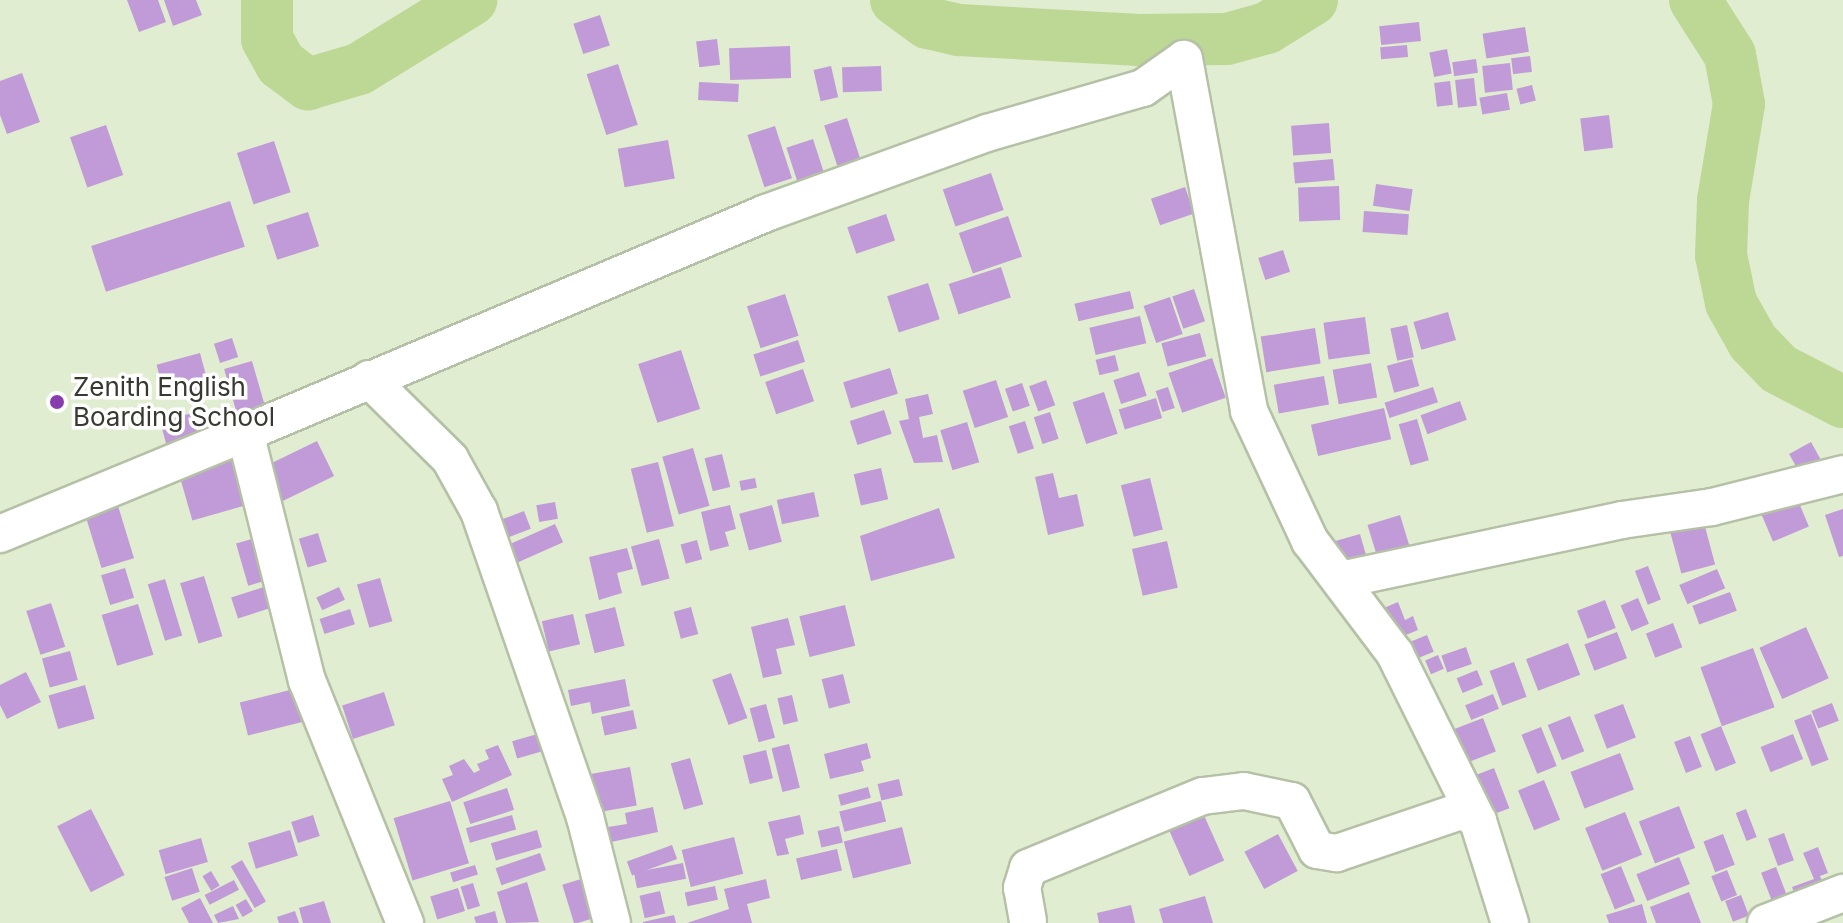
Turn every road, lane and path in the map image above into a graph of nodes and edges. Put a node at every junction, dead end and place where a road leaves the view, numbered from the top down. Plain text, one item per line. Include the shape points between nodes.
1 (369, 379) junction
2 (250, 431) junction
3 (1843, 474) edge
4 (0, 534) edge
5 (1340, 580) junction
6 (1478, 821) junction
7 (1843, 893) edge
8 (1028, 921) edge
9 (405, 923) edge
10 (612, 923) edge
11 (1510, 923) edge
12 (1766, 923) edge

1 - 2 street
1 - 5 street via 766,213 987,133 1143,88 1184,59 1249,411 1310,541
1 - 10 street via 450,459 479,511 585,817
2 - 4 street
2 - 9 street via 248,445 307,681
3 - 5 street via 1712,507 1622,520
5 - 6 street via 1395,654
6 - 8 street via 1464,810 1337,853 1317,850 1292,801 1244,791 1203,796 1028,868 1022,888
6 - 11 street
7 - 12 street

